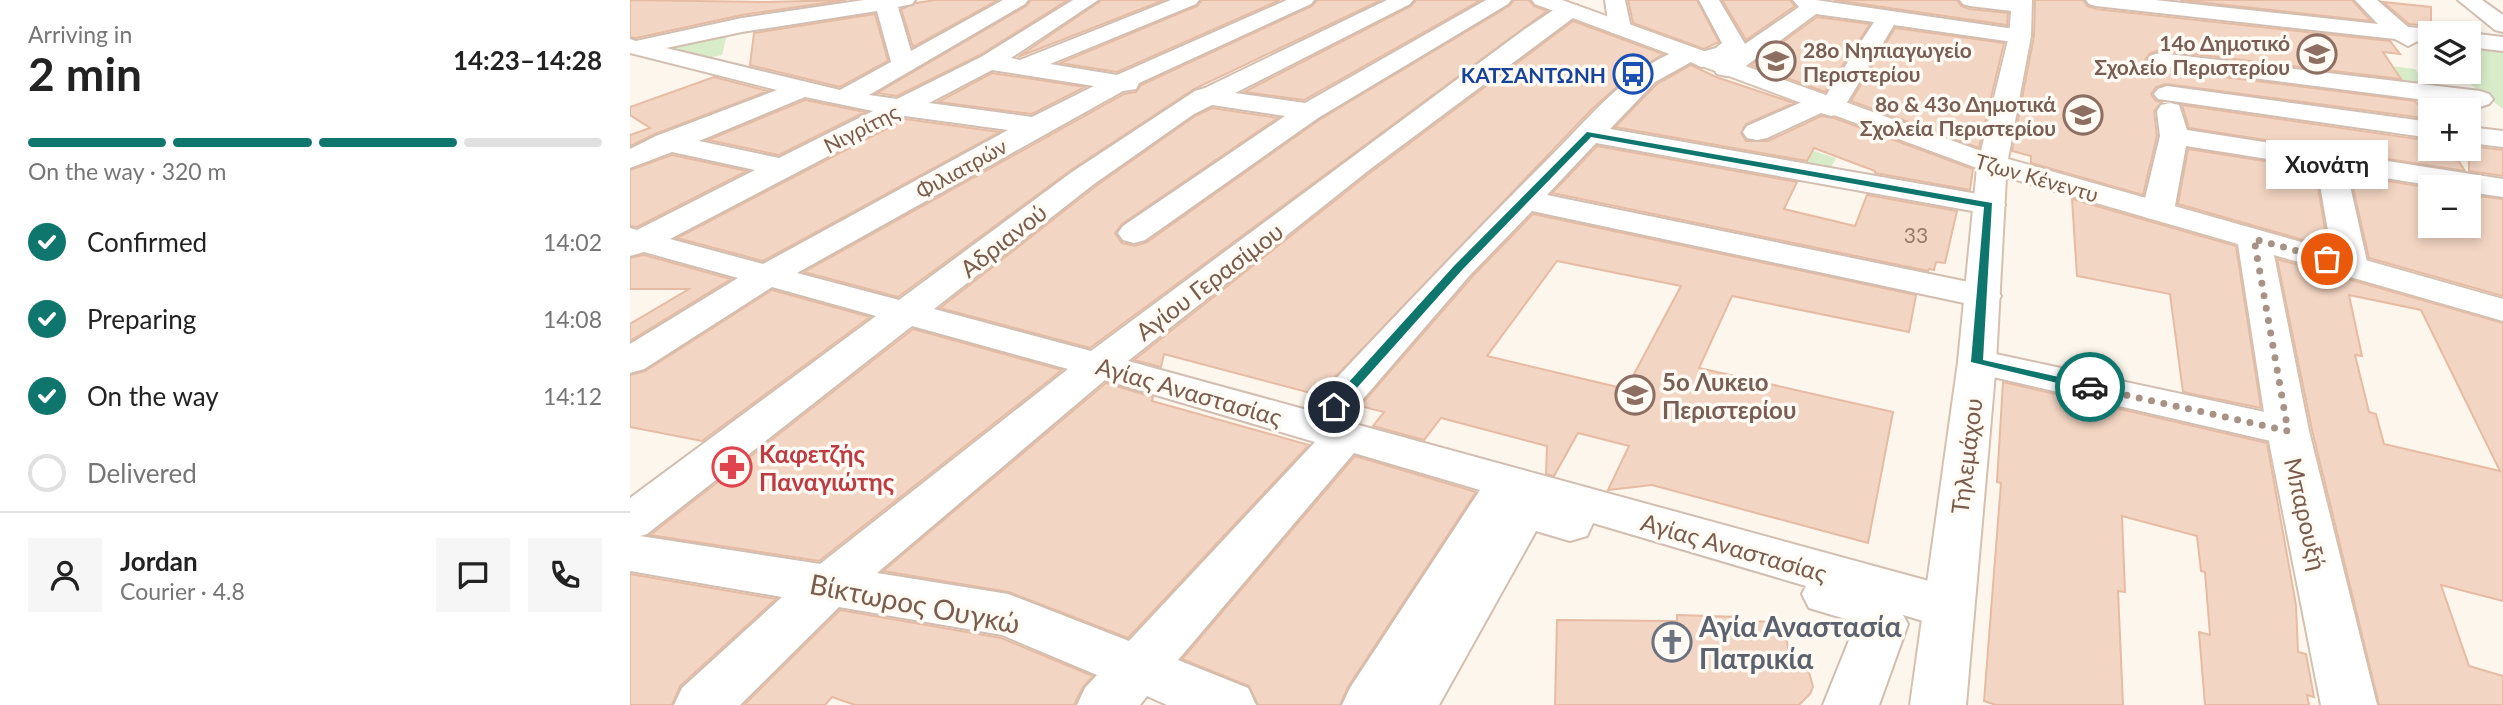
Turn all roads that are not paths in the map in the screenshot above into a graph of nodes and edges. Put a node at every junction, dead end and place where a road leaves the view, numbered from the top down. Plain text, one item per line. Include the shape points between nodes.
1 (743, 0) edge
2 (1018, 0) edge
3 (1048, 0) edge
4 (1304, 0) edge
5 (1501, 0) edge
6 (1615, 0) edge
7 (1709, 0) edge
8 (1970, 0) edge
9 (2096, 0) edge
10 (2365, 0) edge
11 (2468, 0) edge
12 (892, 1) edge
13 (1102, 2) edge
14 (1182, 3) edge
15 (1808, 3) edge
16 (2021, 3) edge
17 (1405, 5) edge
18 (1888, 17) junction
19 (1469, 19) junction
20 (1529, 19) edge
21 (741, 24) junction
22 (2503, 25) edge
23 (2145, 26) edge
24 (1620, 28) junction
25 (2400, 33) junction
26 (2418, 35) edge
27 (2020, 36) junction
28 (2481, 41) edge
29 (2503, 44) edge
30 (632, 47) edge
31 (2418, 48) edge
32 (1694, 57) junction
33 (989, 62) junction
34 (903, 64) junction
35 (1023, 67) junction
36 (1726, 69) junction
37 (734, 73) junction
38 (1119, 83) junction
39 (2461, 84) edge
40 (800, 90) junction
41 (2167, 94) junction
42 (1208, 96) junction
43 (2475, 98) edge
44 (2479, 98) edge
45 (843, 99) junction
46 (2481, 100) edge
47 (1825, 106) junction
48 (901, 108) junction
49 (1310, 112) junction
50 (2503, 120) edge
51 (1036, 126) junction
52 (2418, 128) edge
53 (630, 132) edge
54 (1758, 132) dead end
55 (1590, 134) junction
56 (2174, 136) junction
57 (2481, 136) edge
58 (2503, 139) edge
59 (669, 143) junction
60 (630, 159) edge
61 (2330, 160) junction
62 (1992, 164) junction
63 (782, 168) junction
64 (2503, 188) edge
65 (1525, 200) junction
66 (1989, 205) junction
67 (2158, 211) junction
68 (1133, 233) dead end
69 (2254, 239) junction
70 (634, 242) edge
71 (2351, 266) junction
72 (766, 276) junction
73 (1983, 296) junction
74 (2503, 310) edge
75 (907, 314) junction
76 (630, 361) edge
77 (1977, 362) junction
78 (1098, 365) junction
79 (1330, 431) junction
80 (2288, 431) junction
81 (1508, 483) junction
82 (630, 522) edge
83 (630, 553) edge
84 (829, 585) junction
85 (1948, 607) junction
86 (1138, 668) junction
87 (702, 705) edge
88 (1105, 705) edge
89 (1228, 705) edge
90 (1370, 705) edge
91 (1409, 705) edge
92 (1851, 705) edge
93 (1938, 705) edge
94 (2349, 705) edge

1 - 21 street
2 - 34 street
3 - 13 street
4 - 38 street, Φιλιατρών
5 - 19 street
6 - 24 street
7 - 32 street via 1734,44 1724,53
8 - 16 street
9 - 23 street
10 - 25 street
11 - 22 street
12 - 21 street
12 - 34 street
13 - 14 street
13 - 33 street, Νιγρίτης
14 - 35 street
15 - 18 street
15 - 36 street
16 - 27 street, Τηλεμάχου
17 - 19 street, Τζων Κένεντυ
17 - 42 street, Αδριανού
18 - 27 street
18 - 47 street
19 - 20 street, Τζων Κένεντυ
19 - 49 street
20 - 24 street, Τζων Κένεντυ
20 - 78 street, Αγίου Γερασίμου via 1359,164
21 - 30 street
21 - 37 street
23 - 25 street
23 - 41 street
23 - 43 street
24 - 32 street, Τζων Κένεντυ
25 - 26 street
25 - 31 street
27 - 62 street, Τηλεμάχου
28 - 29 street
30 - 37 street
32 - 36 street, Τζων Κένεντυ
32 - 55 street via 1646,76
33 - 35 street
33 - 48 street, Νιγρίτης
34 - 45 street
35 - 38 street
36 - 47 street, Τζων Κένεντυ
37 - 40 street
38 - 42 street
38 - 51 street, Φιλιατρών
39 - 44 street
40 - 45 street
40 - 59 street
41 - 52 street
41 - 56 street
42 - 49 street
42 - 75 street, Αδριανού via 1083,178
45 - 48 street
46 - 50 street
47 - 54 street
47 - 62 street, Τζων Κένεντυ
48 - 51 street
48 - 63 street, Νιγρίτης
49 - 68 street
51 - 72 street, Φιλιατρών
53 - 59 street
55 - 65 street
55 - 66 street
56 - 61 street
56 - 67 street
57 - 58 street
59 - 60 street
59 - 63 street
61 - 64 street
61 - 71 street
62 - 66 street, Τηλεμάχου
62 - 67 street, Τζων Κένεντυ
63 - 70 street, Νιγρίτης
65 - 73 street
65 - 79 street via 1458,268
66 - 73 street, Τηλεμάχου
67 - 69 street, Τζων Κένεντυ
69 - 71 street, Τζων Κένεντυ
69 - 80 street, Μπαρουξή
70 - 72 street, Αγίας Αναστασίας
71 - 74 street, Τζων Κένεντυ
72 - 75 street, Αγίας Αναστασίας
72 - 76 street, Φιλιατρών
73 - 77 street, Τηλεμάχου
75 - 78 street, Αγίας Αναστασίας
75 - 82 street, Αδριανού
77 - 80 street
77 - 85 street, Τηλεμάχου
78 - 79 street, Αγίας Αναστασίας
78 - 84 street, Αγίου Γερασίμου
79 - 81 street, Αγίας Αναστασίας
79 - 86 street
80 - 94 street, Μπαρουξή
81 - 85 street, Αγίας Αναστασίας
81 - 90 street
83 - 84 street, Βίκτωρος Ουγκώ
84 - 86 street, Βίκτωρος Ουγκώ via 1008,615
84 - 87 street, Αγίου Γερασίμου
85 - 93 street, Τηλεμάχου
86 - 88 street
86 - 89 street, Βίκτωρος Ουγκώ
91 - 92 street via 1524,511 1866,605 1882,624

